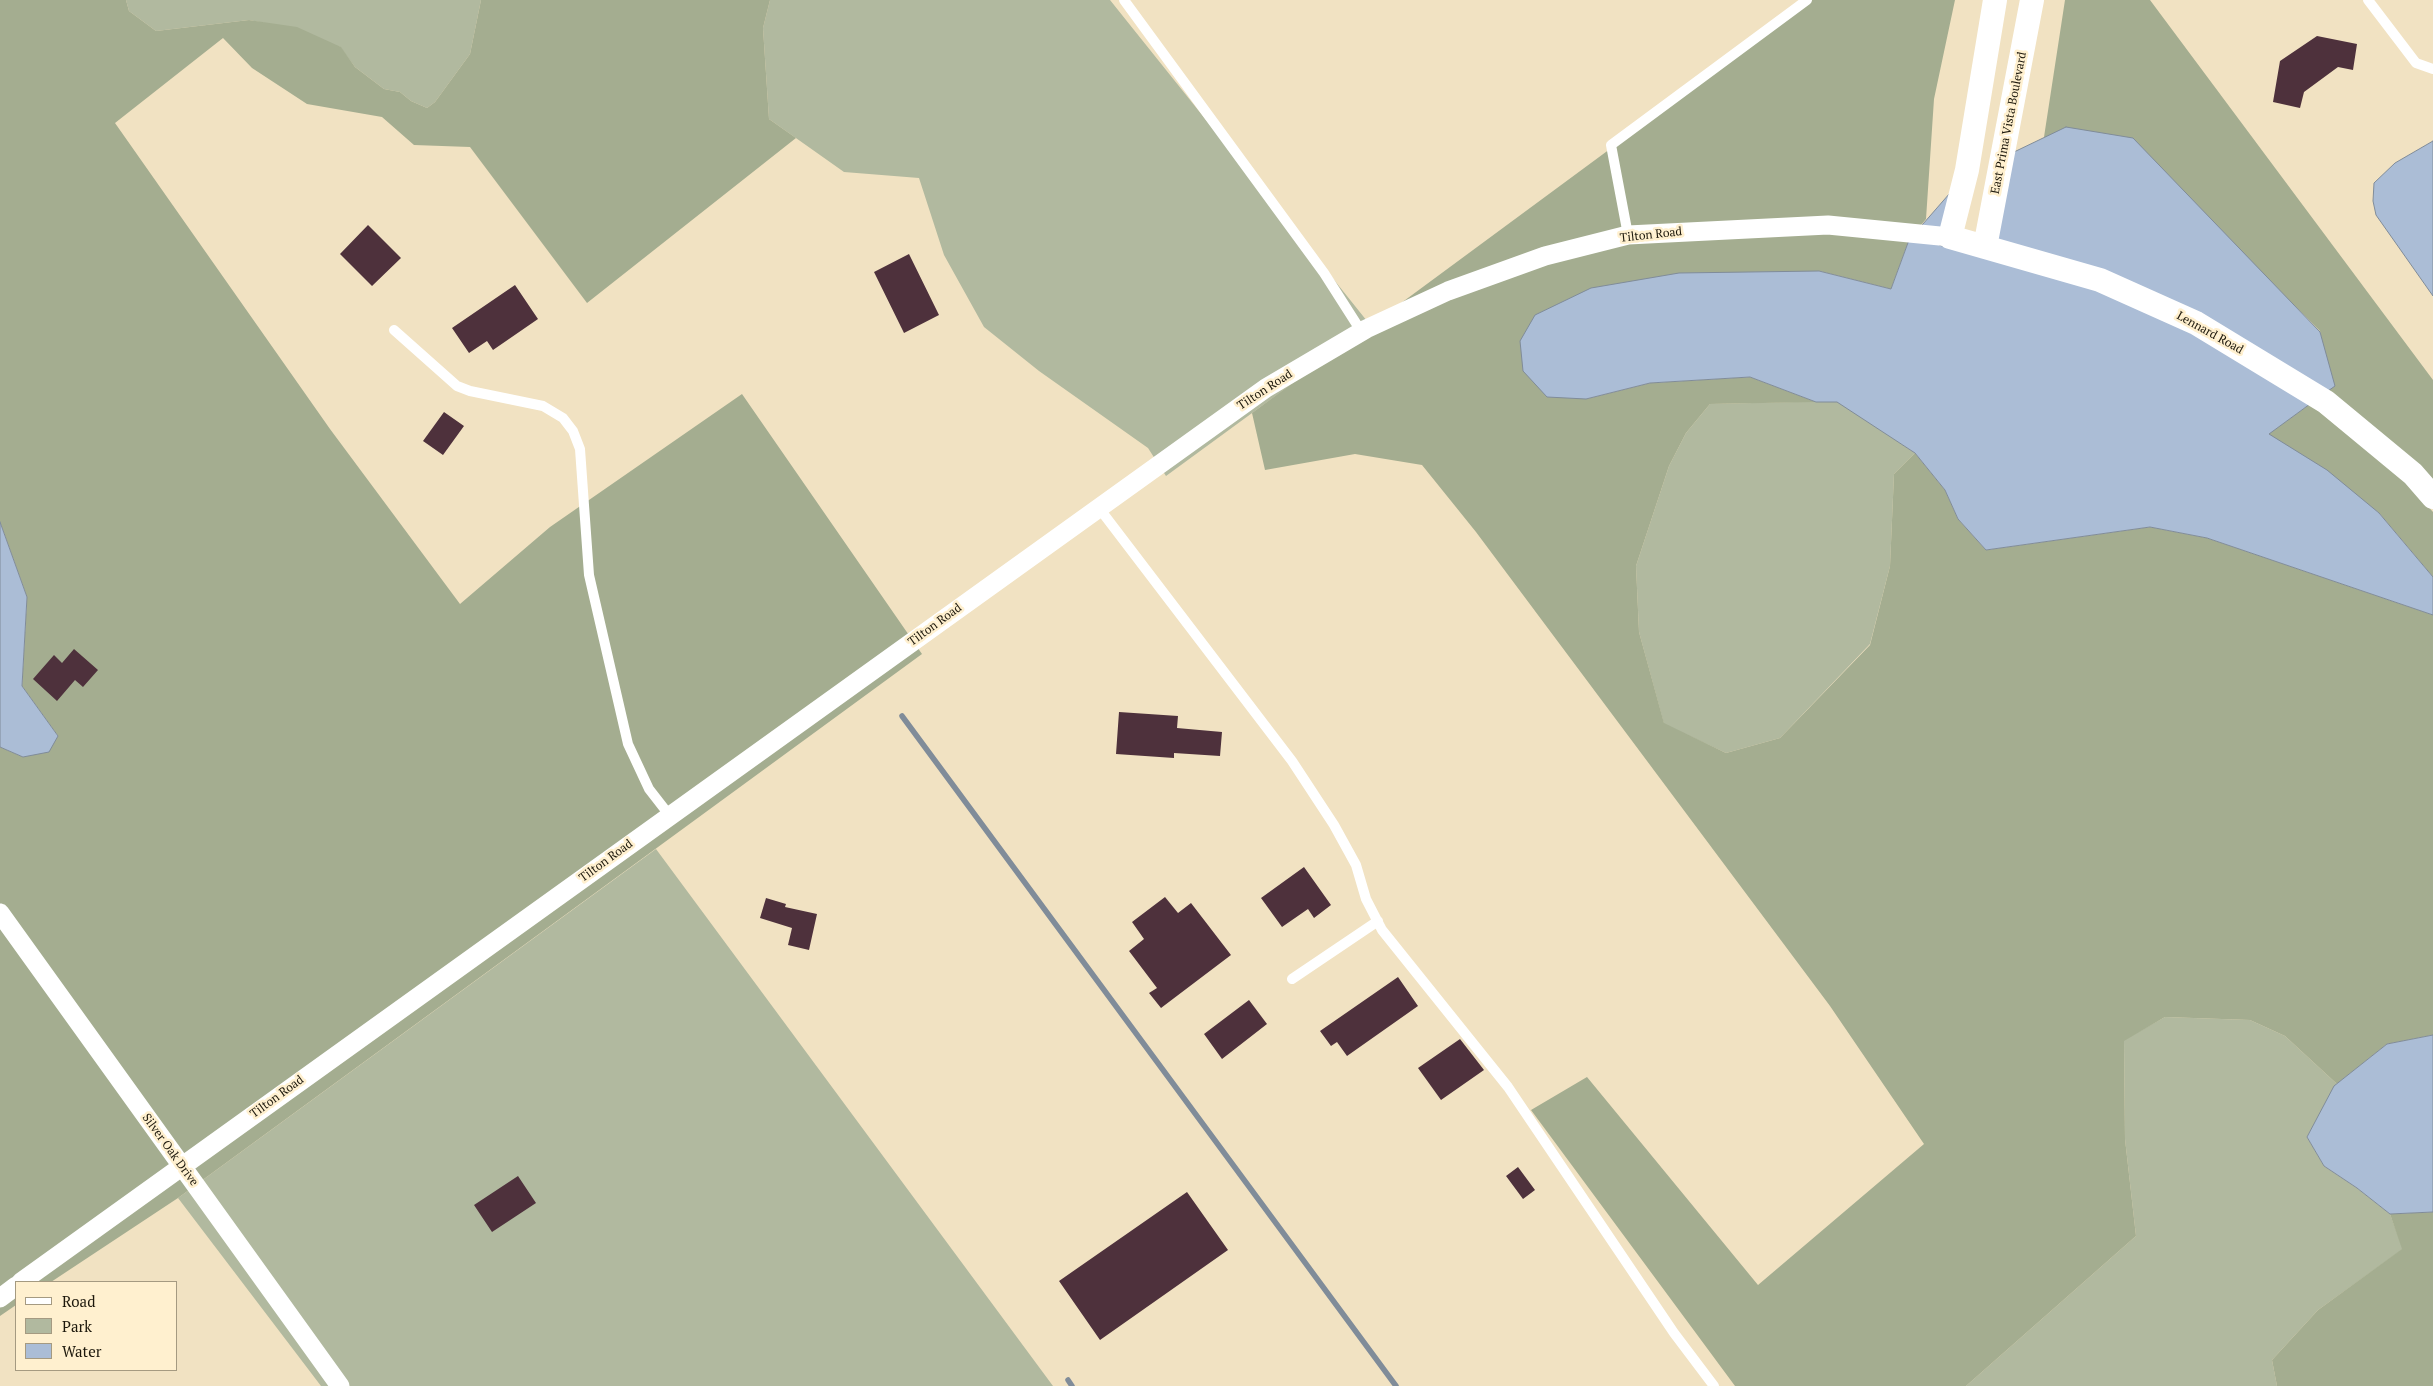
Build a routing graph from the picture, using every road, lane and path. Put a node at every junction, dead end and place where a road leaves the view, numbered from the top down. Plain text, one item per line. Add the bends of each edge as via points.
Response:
1 (1124, 0) edge
2 (1807, 0) edge
3 (1994, 0) edge
4 (2032, 0) edge
5 (2368, 0) edge
6 (2433, 69) edge
7 (1628, 235) junction
8 (1950, 237) junction
9 (1985, 247) junction
10 (394, 330) dead end
11 (1361, 331) junction
12 (2433, 497) edge
13 (1099, 508) junction
14 (670, 816) junction
15 (0, 913) edge
16 (1378, 921) junction
17 (1292, 979) dead end
18 (181, 1166) junction
19 (22, 1281) edge
20 (15, 1287) edge
21 (0, 1298) edge
22 (340, 1386) edge
23 (1714, 1386) edge

1 - 11 lane via 1324,273
2 - 7 lane via 1611,145
3 - 8 street via 1967,170
4 - 9 street, East Prima Vista Boulevard
5 - 6 lane via 2416,63
7 - 8 street, Tilton Road via 1828,225
7 - 11 street, Tilton Road via 1544,256 1465,284
8 - 9 street, Lennard Road
9 - 12 street, Lennard Road via 2100,280 2196,323 2326,402 2413,474
10 - 14 lane via 457,386 543,406 563,418 573,431 580,449 589,575 628,744 649,789
11 - 13 street, Tilton Road via 1266,388
13 - 14 street, Tilton Road
13 - 16 lane via 1292,761 1356,865 1366,899
14 - 18 street, Tilton Road
15 - 18 street, Silver Oak Drive
16 - 17 lane
16 - 23 lane via 1508,1087 1674,1333
18 - 19 street, Tilton Road
18 - 22 street, Silver Oak Drive
20 - 21 street

